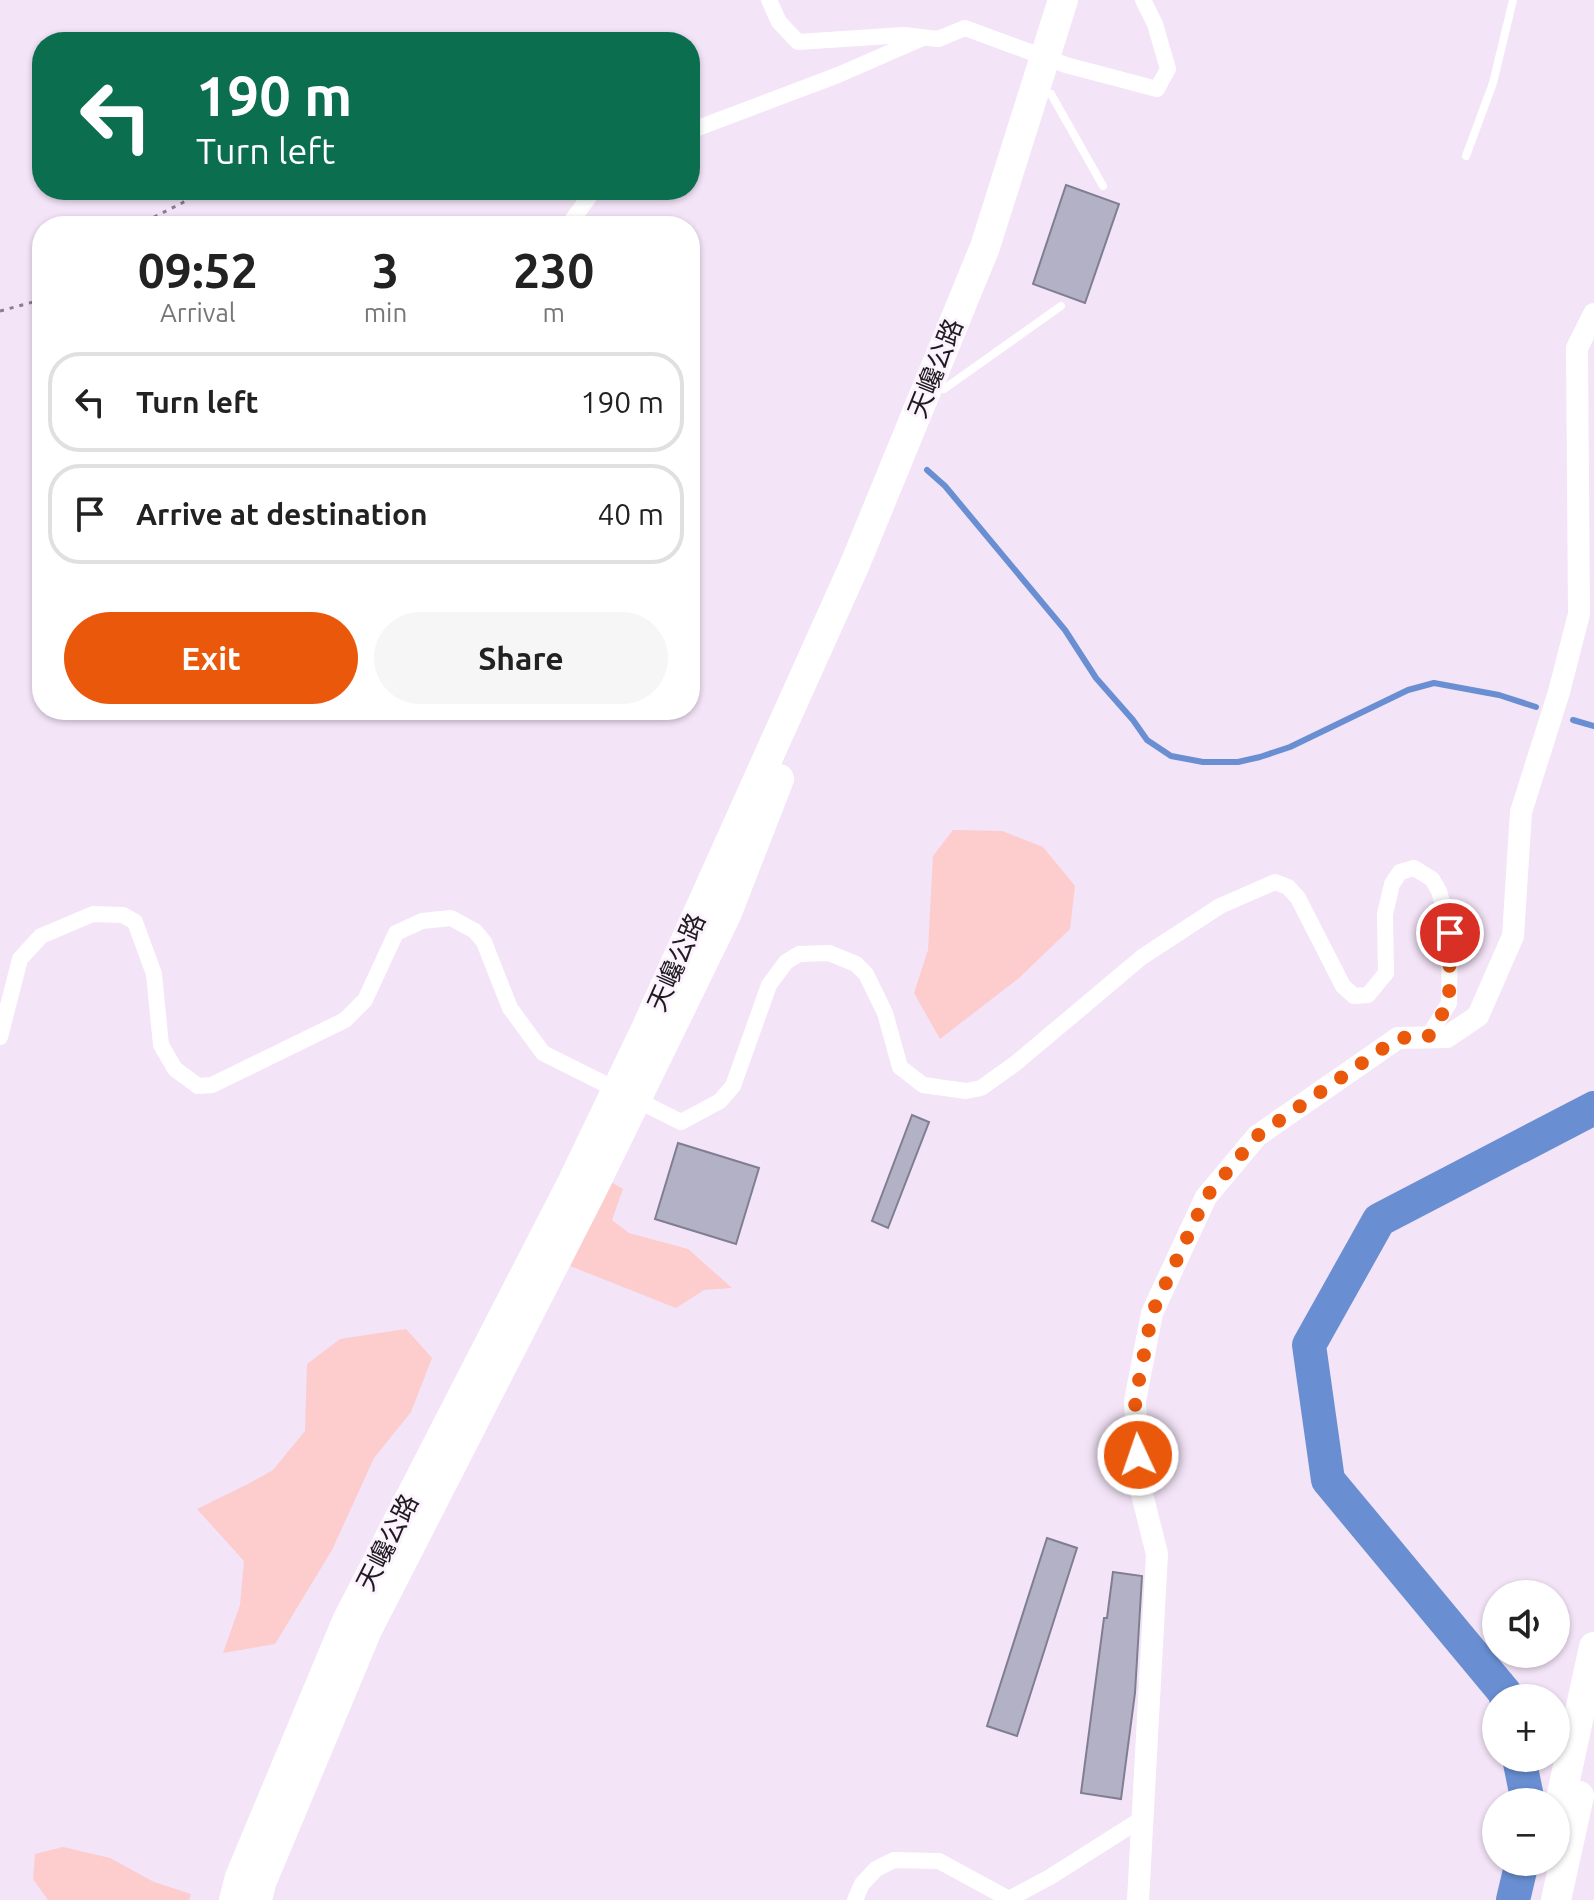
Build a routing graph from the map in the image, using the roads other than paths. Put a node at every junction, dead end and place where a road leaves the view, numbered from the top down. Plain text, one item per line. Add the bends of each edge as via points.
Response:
1 (769, 0) edge
2 (1063, 0) edge
3 (1076, 0) edge
4 (1143, 0) edge
5 (1513, 0) edge
6 (924, 37) junction
7 (1051, 94) junction
8 (700, 127) edge
9 (1466, 156) dead end
10 (1103, 186) dead end
11 (1061, 306) dead end
12 (1594, 314) edge
13 (944, 389) junction
14 (0, 1037) edge
15 (1428, 1037) junction
16 (1594, 1647) edge
17 (1594, 1727) edge
18 (1563, 1788) edge
19 (1143, 1818) junction
20 (1544, 1876) edge
21 (234, 1900) edge
22 (257, 1900) edge
23 (855, 1900) edge
24 (1138, 1900) edge
25 (1539, 1900) edge
26 (1556, 1900) edge

1 - 6 street via 779,22 798,42
2 - 21 highway, 天巉公路 via 985,247 855,564 572,1183 347,1621
3 - 7 highway, 天巉公路
4 - 6 street via 1168,69 1157,89 1066,65 965,28 938,39
5 - 9 lane via 1493,83
6 - 8 street
7 - 10 lane
7 - 13 highway, 天巉公路
11 - 13 lane
12 - 15 street via 1577,348 1579,614 1521,812 1513,936 1478,1016 1447,1037
13 - 22 highway, 天巉公路 via 726,915 367,1630
14 - 15 street via 20,959 41,936 93,914 123,915 135,922 154,974 161,1045 175,1069 198,1086 212,1085 345,1020 365,1000 396,933 422,921 451,918 484,942 510,1008 543,1053 681,1122 720,1101 733,1086 769,985 799,954 829,953 856,964 885,1013 900,1067 923,1085 966,1091 981,1088 1016,1063 1142,957 1220,906 1275,882 1298,898 1343,986 1354,996 1368,995 1386,973 1385,914 1392,884 1400,872 1414,868 1432,879 1439,891 1450,933 1449,1003
15 - 19 street via 1398,1038 1257,1136 1206,1197 1152,1313 1135,1401 1139,1482 1157,1554
16 - 18 highway
17 - 26 highway
19 - 23 street via 1009,1899 939,1861 894,1860 876,1869
19 - 24 street
20 - 25 highway

